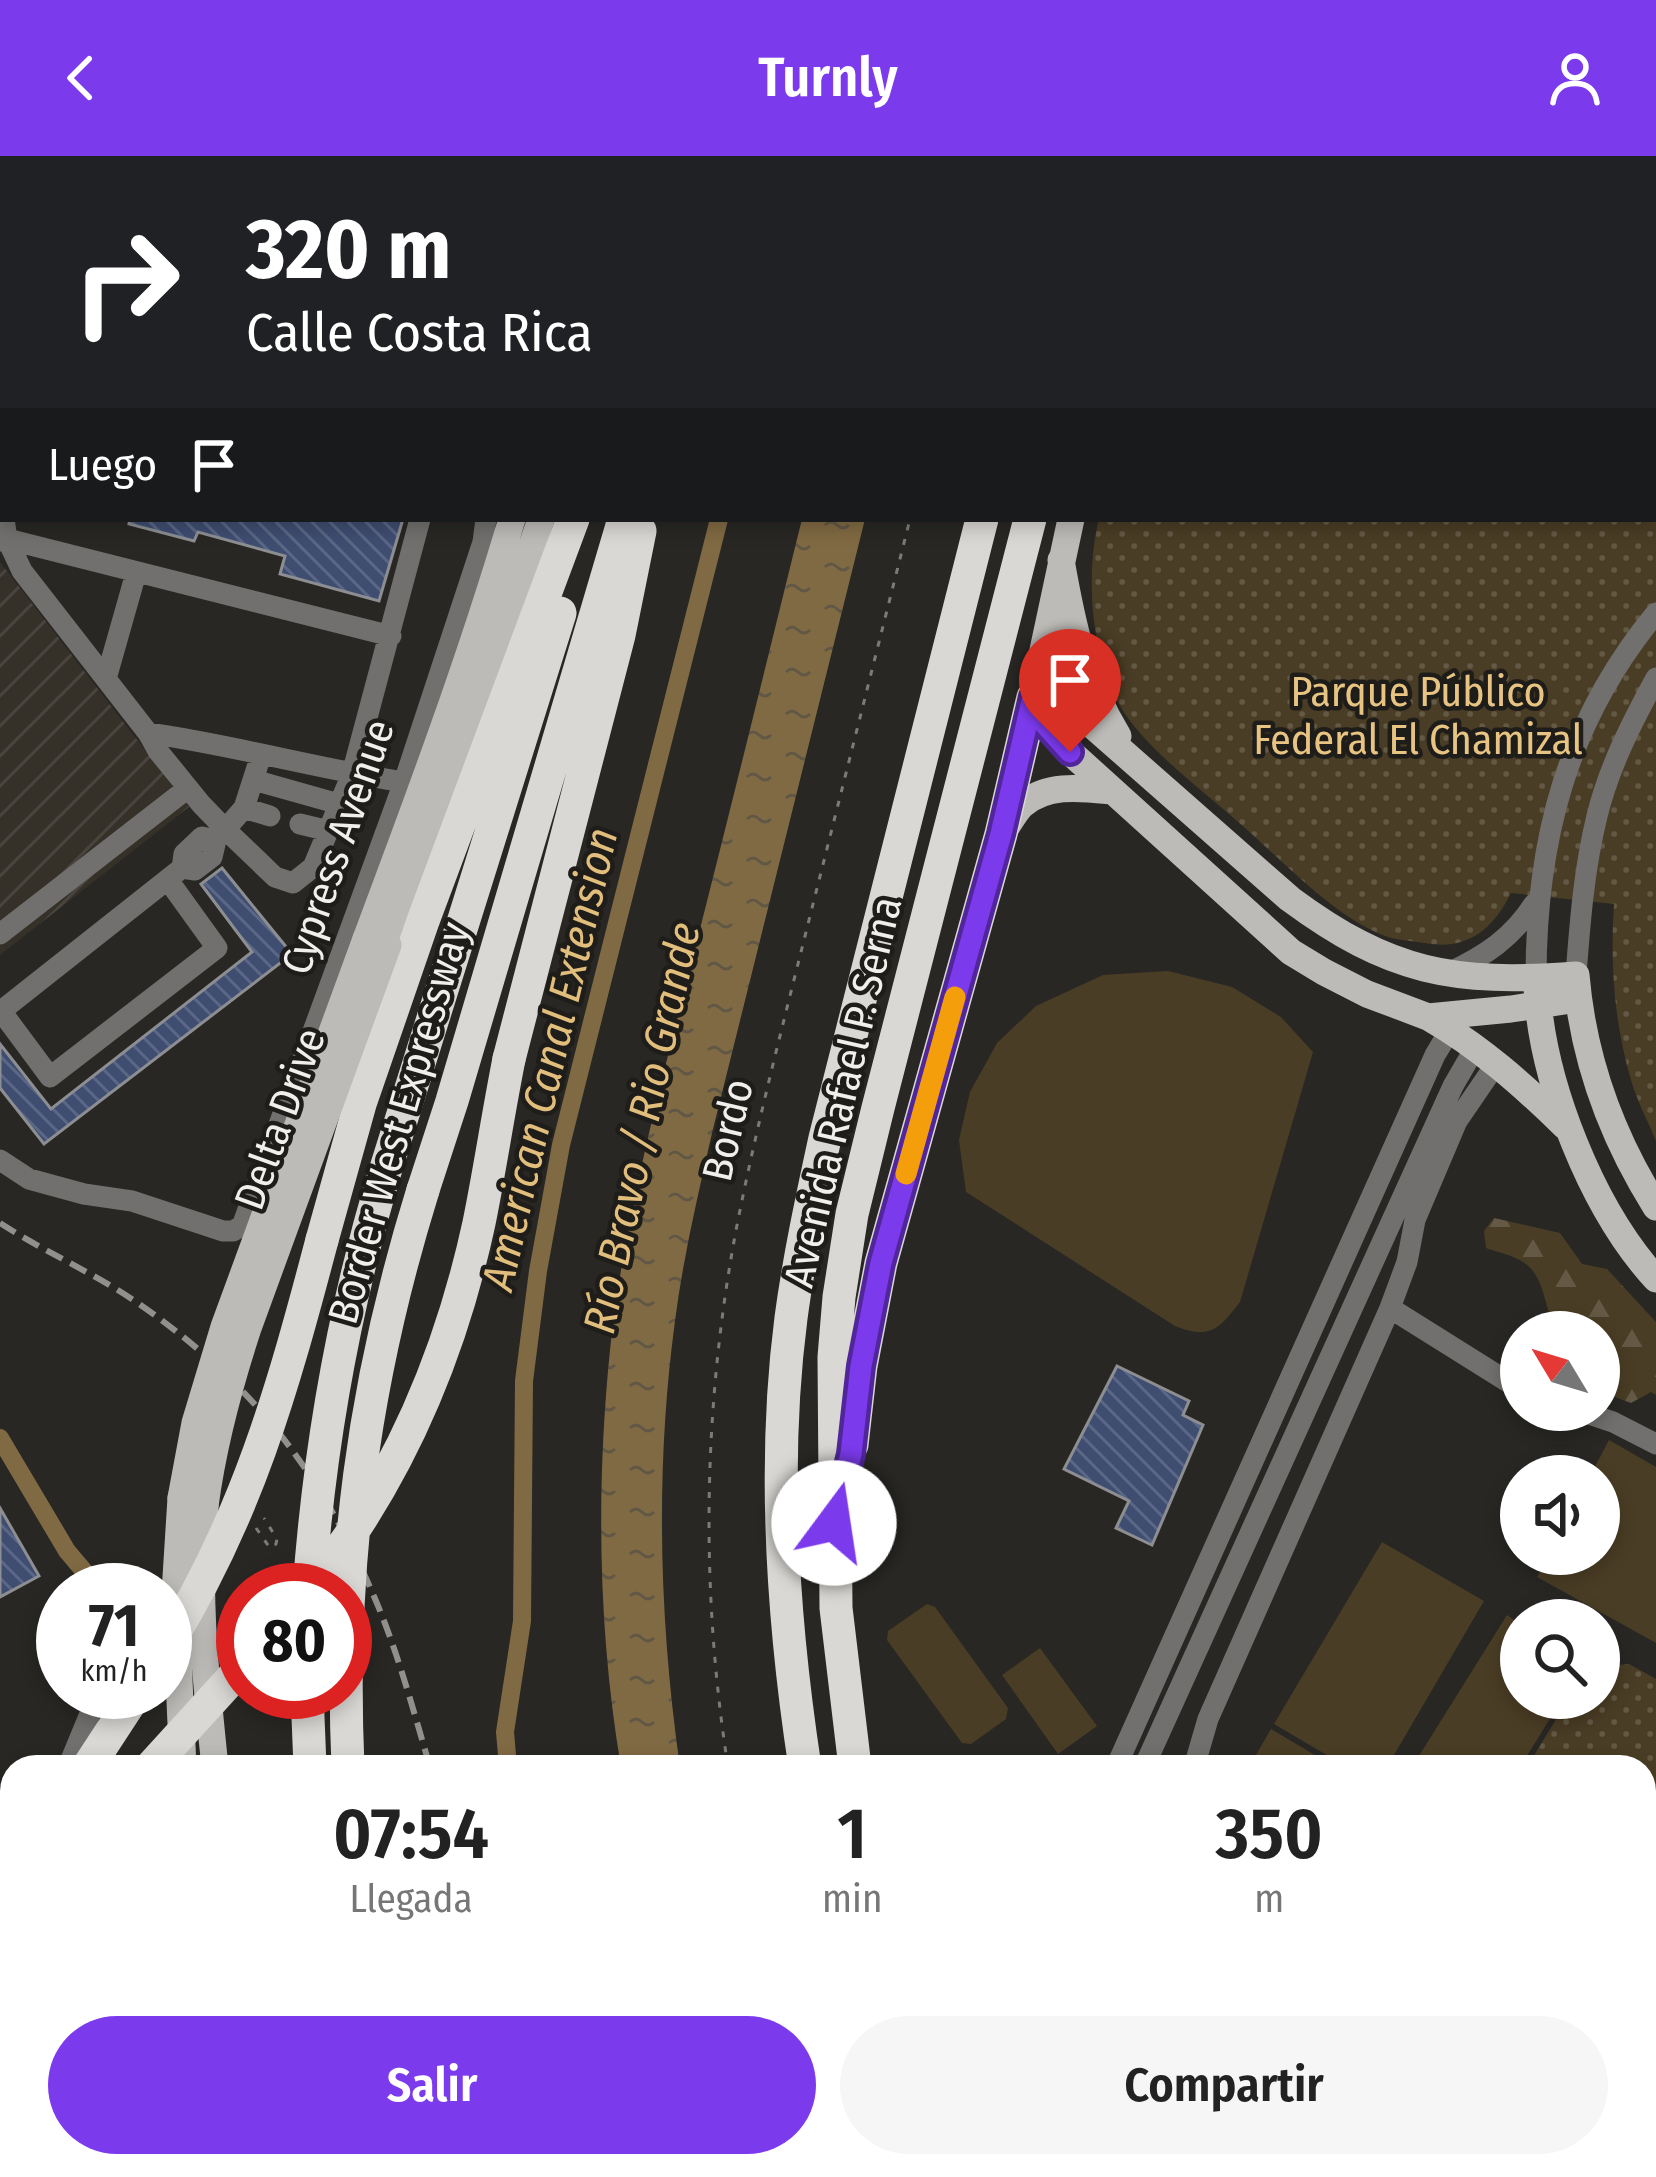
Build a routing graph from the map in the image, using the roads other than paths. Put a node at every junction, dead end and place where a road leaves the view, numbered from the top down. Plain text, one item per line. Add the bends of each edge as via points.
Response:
1 (419, 522) edge
2 (485, 522) edge
3 (511, 522) edge
4 (540, 522) edge
5 (572, 522) edge
6 (586, 522) edge
7 (623, 522) edge
8 (641, 522) edge
9 (981, 522) edge
10 (1029, 522) edge
11 (1071, 522) edge
12 (4, 533) edge
13 (1061, 560) junction
14 (136, 573) junction
15 (1656, 613) edge
16 (391, 636) junction
17 (1656, 678) edge
18 (106, 679) junction
19 (1033, 697) junction
20 (148, 733) junction
21 (261, 755) junction
22 (1136, 765) junction
23 (352, 774) junction
24 (254, 780) junction
25 (404, 782) junction
26 (188, 788) junction
27 (1112, 791) junction
28 (339, 804) junction
29 (244, 808) junction
30 (270, 816) dead end
31 (300, 824) dead end
32 (329, 831) junction
33 (1001, 834) junction
34 (221, 835) junction
35 (175, 874) junction
36 (1538, 899) junction
37 (0, 934) edge
38 (377, 942) junction
39 (1446, 974) junction
40 (1577, 987) junction
41 (1537, 991) junction
42 (1439, 1023) junction
43 (1485, 1056) junction
44 (1426, 1074) junction
45 (1454, 1086) junction
46 (1407, 1117) junction
47 (1434, 1129) junction
48 (1568, 1129) junction
49 (0, 1160) edge
50 (1656, 1207) edge
51 (1656, 1279) edge
52 (1390, 1308) junction
53 (1500, 1377) edge
54 (1620, 1426) edge
55 (1656, 1444) edge
56 (1242, 1489) junction
57 (193, 1502) junction
58 (1260, 1511) junction
59 (834, 1523) junction
60 (312, 1563) edge
61 (329, 1563) edge
62 (192, 1599) edge
63 (216, 1696) edge
64 (87, 1719) edge
65 (119, 1719) edge
66 (308, 1719) edge
67 (73, 1755) edge
68 (96, 1755) edge
69 (162, 1755) edge
70 (182, 1755) edge
71 (213, 1755) edge
72 (310, 1755) edge
73 (348, 1755) edge
74 (803, 1755) edge
75 (854, 1755) edge
76 (1122, 1755) edge
77 (1149, 1755) edge
78 (1198, 1755) edge

1 - 16 street
2 - 25 street, Cypress Avenue
3 - 38 main road, Delta Drive
4 - 38 main road, Delta Drive via 497,651
5 - 62 highway, bridge via 360,1104 256,1465
6 - 60 highway, bridge via 347,1312
7 - 73 highway, Border West Expressway, bridge via 378,1356 354,1503
8 - 61 highway, bridge via 443,1353 393,1466
9 - 74 highway, Avenida Rafael P. Serna via 825,1138 791,1322 784,1552
10 - 59 highway, Avenida Rafael P. Serna via 852,1214 834,1357
11 - 13 main road
12 - 14 street
12 - 18 street via 22,571
13 - 19 main road
13 - 22 main road via 1089,681
14 - 16 street
14 - 18 street
15 - 36 street via 1586,720 1549,830
16 - 23 street
17 - 40 street via 1598,813
18 - 20 street
19 - 22 main road via 1067,703
19 - 27 main road via 1044,723
19 - 33 highway
20 - 21 street
20 - 26 street
21 - 23 street
21 - 24 street
22 - 39 main road via 1329,928
23 - 25 street
23 - 28 street
24 - 28 street
24 - 29 street
25 - 49 street, Cypress Avenue via 242,1226 223,1231 84,1194 29,1179
26 - 34 street
26 - 37 street
27 - 33 main road via 1073,787 1034,797
27 - 42 main road via 1291,952
28 - 32 street
29 - 30 street
29 - 34 street
31 - 32 street
32 - 34 street via 313,867 293,883
33 - 59 highway via 881,1263
34 - 35 street via 202,838
35 - 35 street via 2,1011 50,1077 217,947
36 - 39 street via 1507,939
36 - 41 street
38 - 57 main road, Delta Drive, bridge via 211,1366 195,1423
39 - 41 main road
40 - 41 main road
40 - 50 main road via 1612,1125
41 - 42 main road via 1511,1010
41 - 48 main road
42 - 43 main road
42 - 44 street
43 - 45 street
43 - 48 main road
43 - 52 street via 1415,1220
44 - 45 street
44 - 46 street
45 - 47 street
46 - 47 street
46 - 56 street
47 - 58 street
48 - 51 main road via 1616,1226
52 - 53 street
52 - 78 street
54 - 55 street
56 - 58 street via 1255,1493
56 - 76 street
57 - 70 main road, Delta Drive via 175,1593
57 - 71 main road, Delta Drive
58 - 77 street
59 - 75 highway, Avenida Rafael P. Serna
63 - 69 highway, bridge
64 - 67 street
65 - 68 highway
66 - 72 highway

